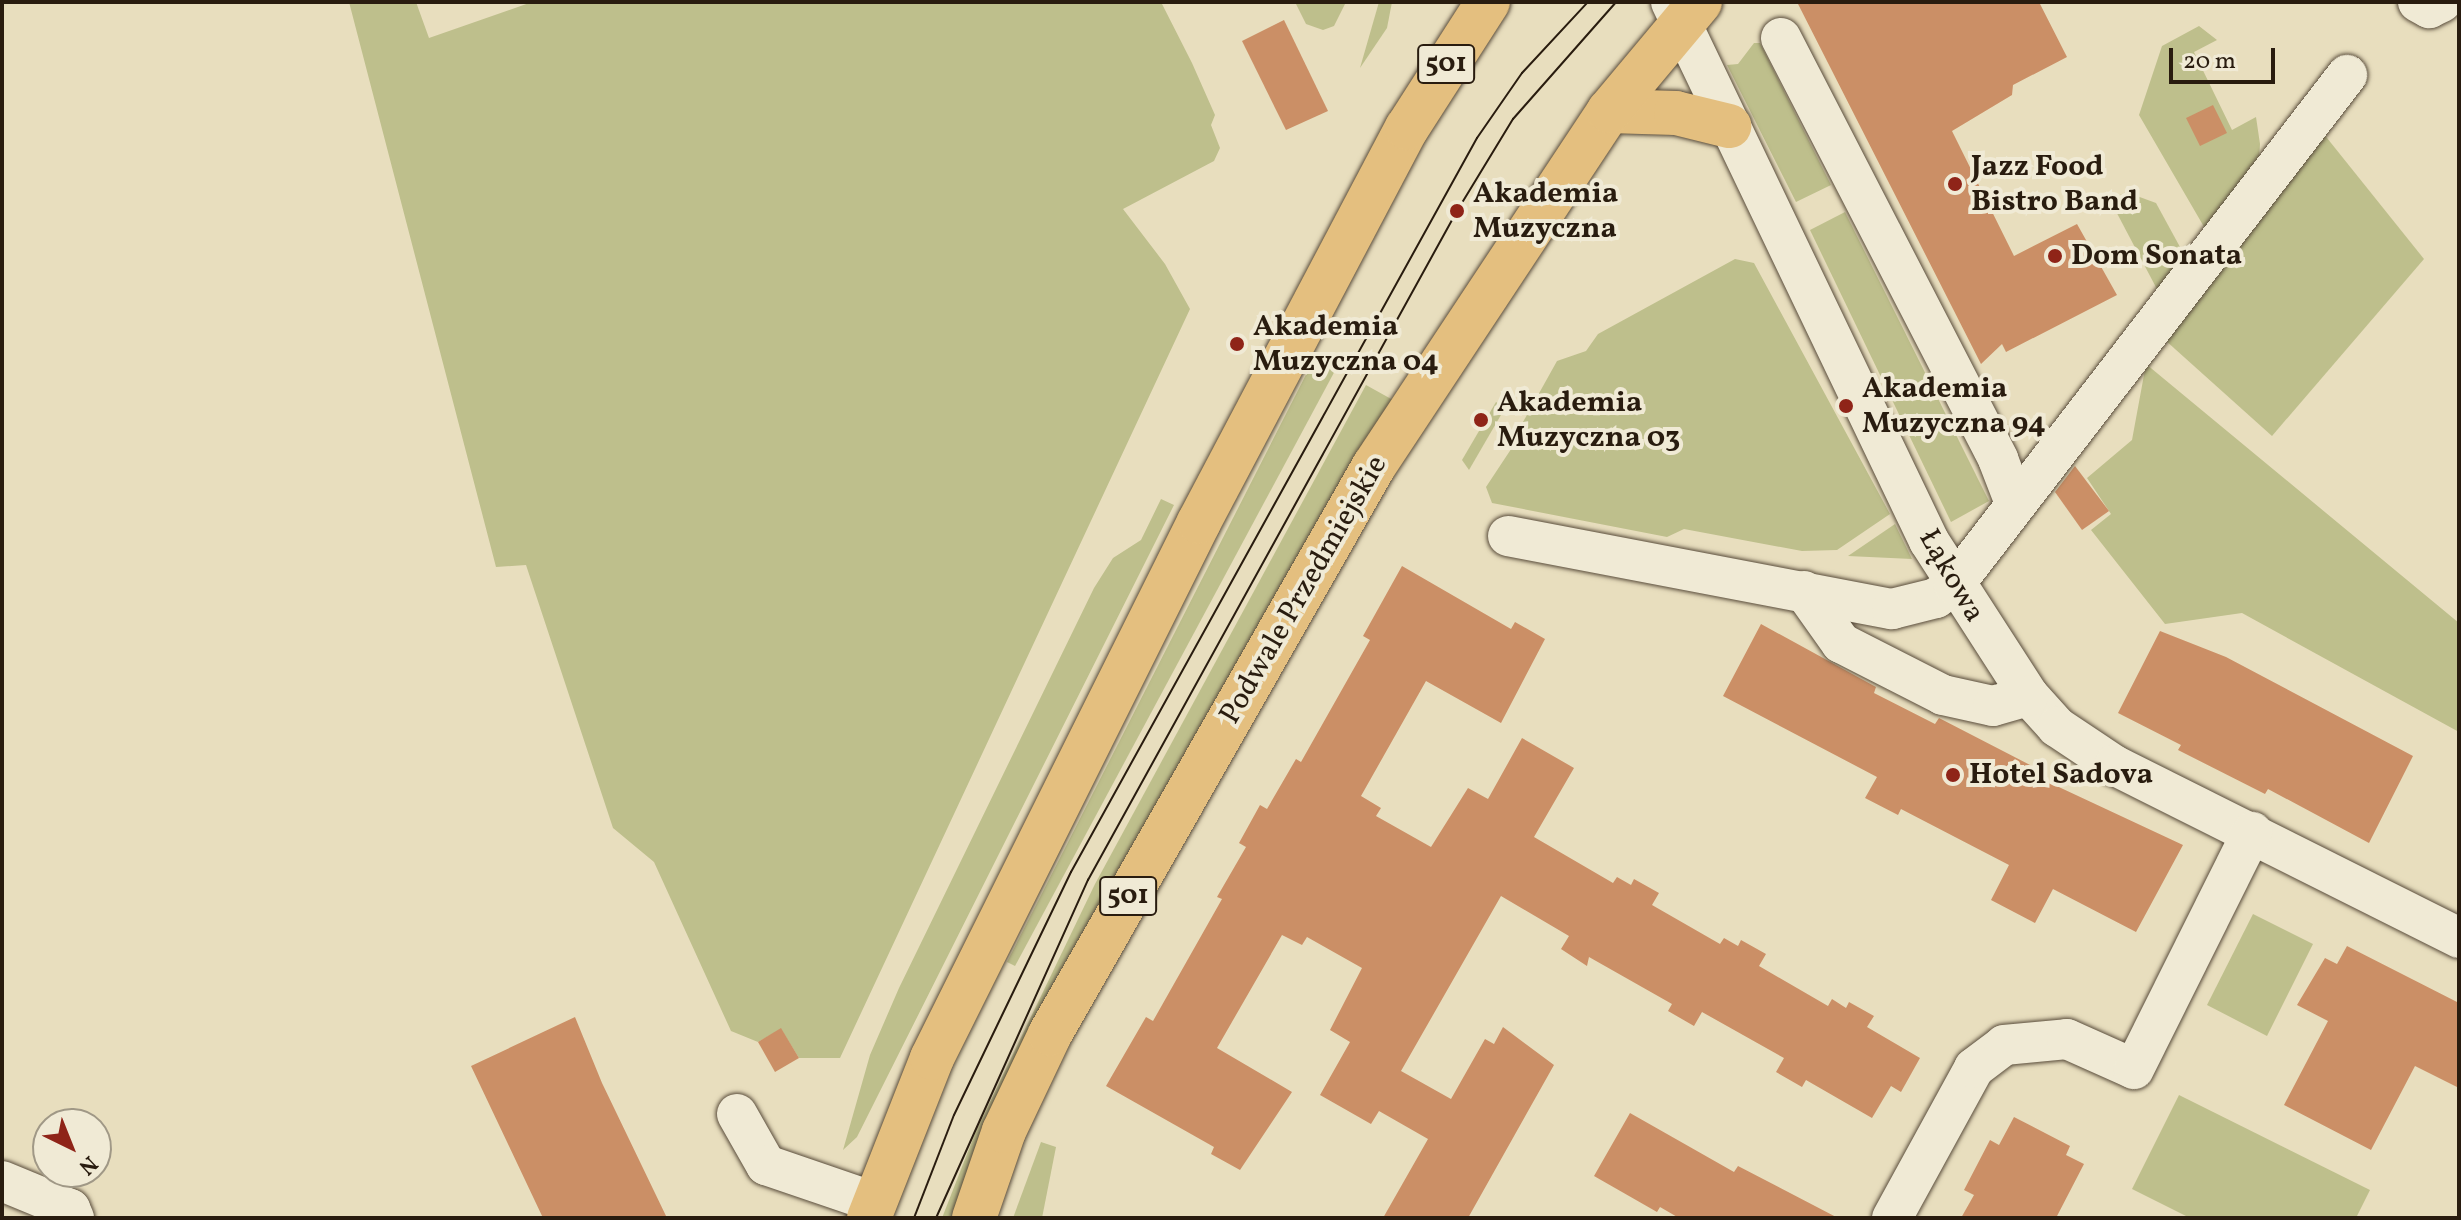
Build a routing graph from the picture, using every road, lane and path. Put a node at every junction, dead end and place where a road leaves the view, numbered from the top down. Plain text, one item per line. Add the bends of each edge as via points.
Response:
1 (1488, 2) edge
2 (2418, 2) edge
3 (2442, 2) edge
4 (1684, 8) edge
5 (1781, 38) dead end
6 (2347, 75) dead end
7 (1609, 111) junction
8 (1729, 126) junction
9 (2015, 503) junction
10 (1508, 536) dead end
11 (1954, 585) junction
12 (1804, 591) junction
13 (2029, 696) junction
14 (2252, 832) junction
15 (2459, 938) edge
16 (737, 1114) dead end
17 (2, 1181) edge
18 (872, 1210) edge
19 (72, 1214) edge
20 (974, 1218) edge
21 (1892, 1218) edge

1 - 18 main road, 501 via 1407,128 1199,522 932,1058
2 - 3 street via 2429,8
4 - 7 main road, Podwale Przedmiejskie / 501
4 - 8 street, Łąkowa
5 - 9 street via 1998,459
6 - 9 street
7 - 8 main road via 1676,113
7 - 20 main road, Podwale Przedmiejskie / 501 via 1374,466 1304,585 1050,1034 1004,1131
8 - 11 street, Łąkowa
9 - 11 street
10 - 12 street
11 - 12 street via 1904,610
11 - 13 street, Łąkowa
12 - 13 street via 1841,643 1943,695 1993,706
13 - 14 street, Łąkowa via 2091,752
14 - 15 street, Łąkowa
14 - 21 street via 2134,1069 2067,1039 2004,1045 1974,1068
16 - 18 street via 766,1165
17 - 19 street

